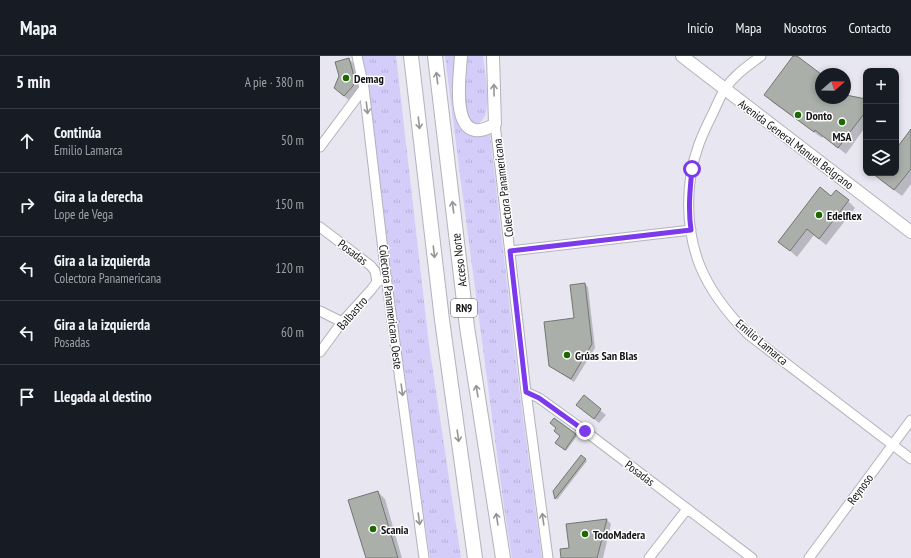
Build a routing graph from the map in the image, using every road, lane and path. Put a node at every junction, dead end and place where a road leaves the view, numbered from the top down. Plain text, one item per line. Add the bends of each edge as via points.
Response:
1 (357, 56) edge
2 (411, 56) edge
3 (435, 56) edge
4 (461, 56) edge
5 (493, 56) edge
6 (682, 56) edge
7 (761, 56) edge
8 (364, 88) junction
9 (725, 89) junction
10 (495, 124) junction
11 (320, 147) edge
12 (320, 227) edge
13 (691, 230) junction
14 (911, 232) edge
15 (510, 251) junction
16 (387, 278) junction
17 (377, 282) junction
18 (320, 311) edge
19 (342, 322) junction
20 (320, 352) edge
21 (526, 392) junction
22 (911, 420) edge
23 (892, 445) junction
24 (911, 459) edge
25 (687, 509) junction
26 (424, 558) edge
27 (475, 558) edge
28 (503, 558) edge
29 (548, 558) edge
30 (649, 558) edge
31 (752, 558) edge
32 (810, 558) edge

1 - 8 street, Colectora Panamericana Oeste
2 -> 27 highway, Acceso Norte / RN9 via 442,320
28 -> 3 highway, Acceso Norte / RN9 via 467,326
4 - 10 main road via 460,114 472,129 485,130
10 -> 5 main road, Colectora Panamericana
6 - 9 main road, Avenida General Manuel Belgrano
7 - 9 street, Emilio Lamarca
8 - 11 street
8 -> 16 street, Colectora Panamericana Oeste
9 - 13 street, Emilio Lamarca via 700,143 692,169 689,202
9 - 14 main road, Avenida General Manuel Belgrano
10 - 15 street, Colectora Panamericana
12 - 17 street, Posadas via 371,266
13 - 15 street
13 - 23 street, Emilio Lamarca via 696,254 708,282 739,325
15 - 21 street, Colectora Panamericana
16 - 17 street, Balbastro
16 -> 26 street, Colectora Panamericana Oeste
17 - 19 street, Balbastro
18 - 19 street
19 - 20 street, Balbastro
21 - 25 street, Posadas via 539,398 585,431
29 -> 21 street, Colectora Panamericana
22 - 23 street, Reynoso
23 - 24 street, Emilio Lamarca
23 - 32 street, Reynoso
25 - 30 street
25 - 31 street, Posadas

